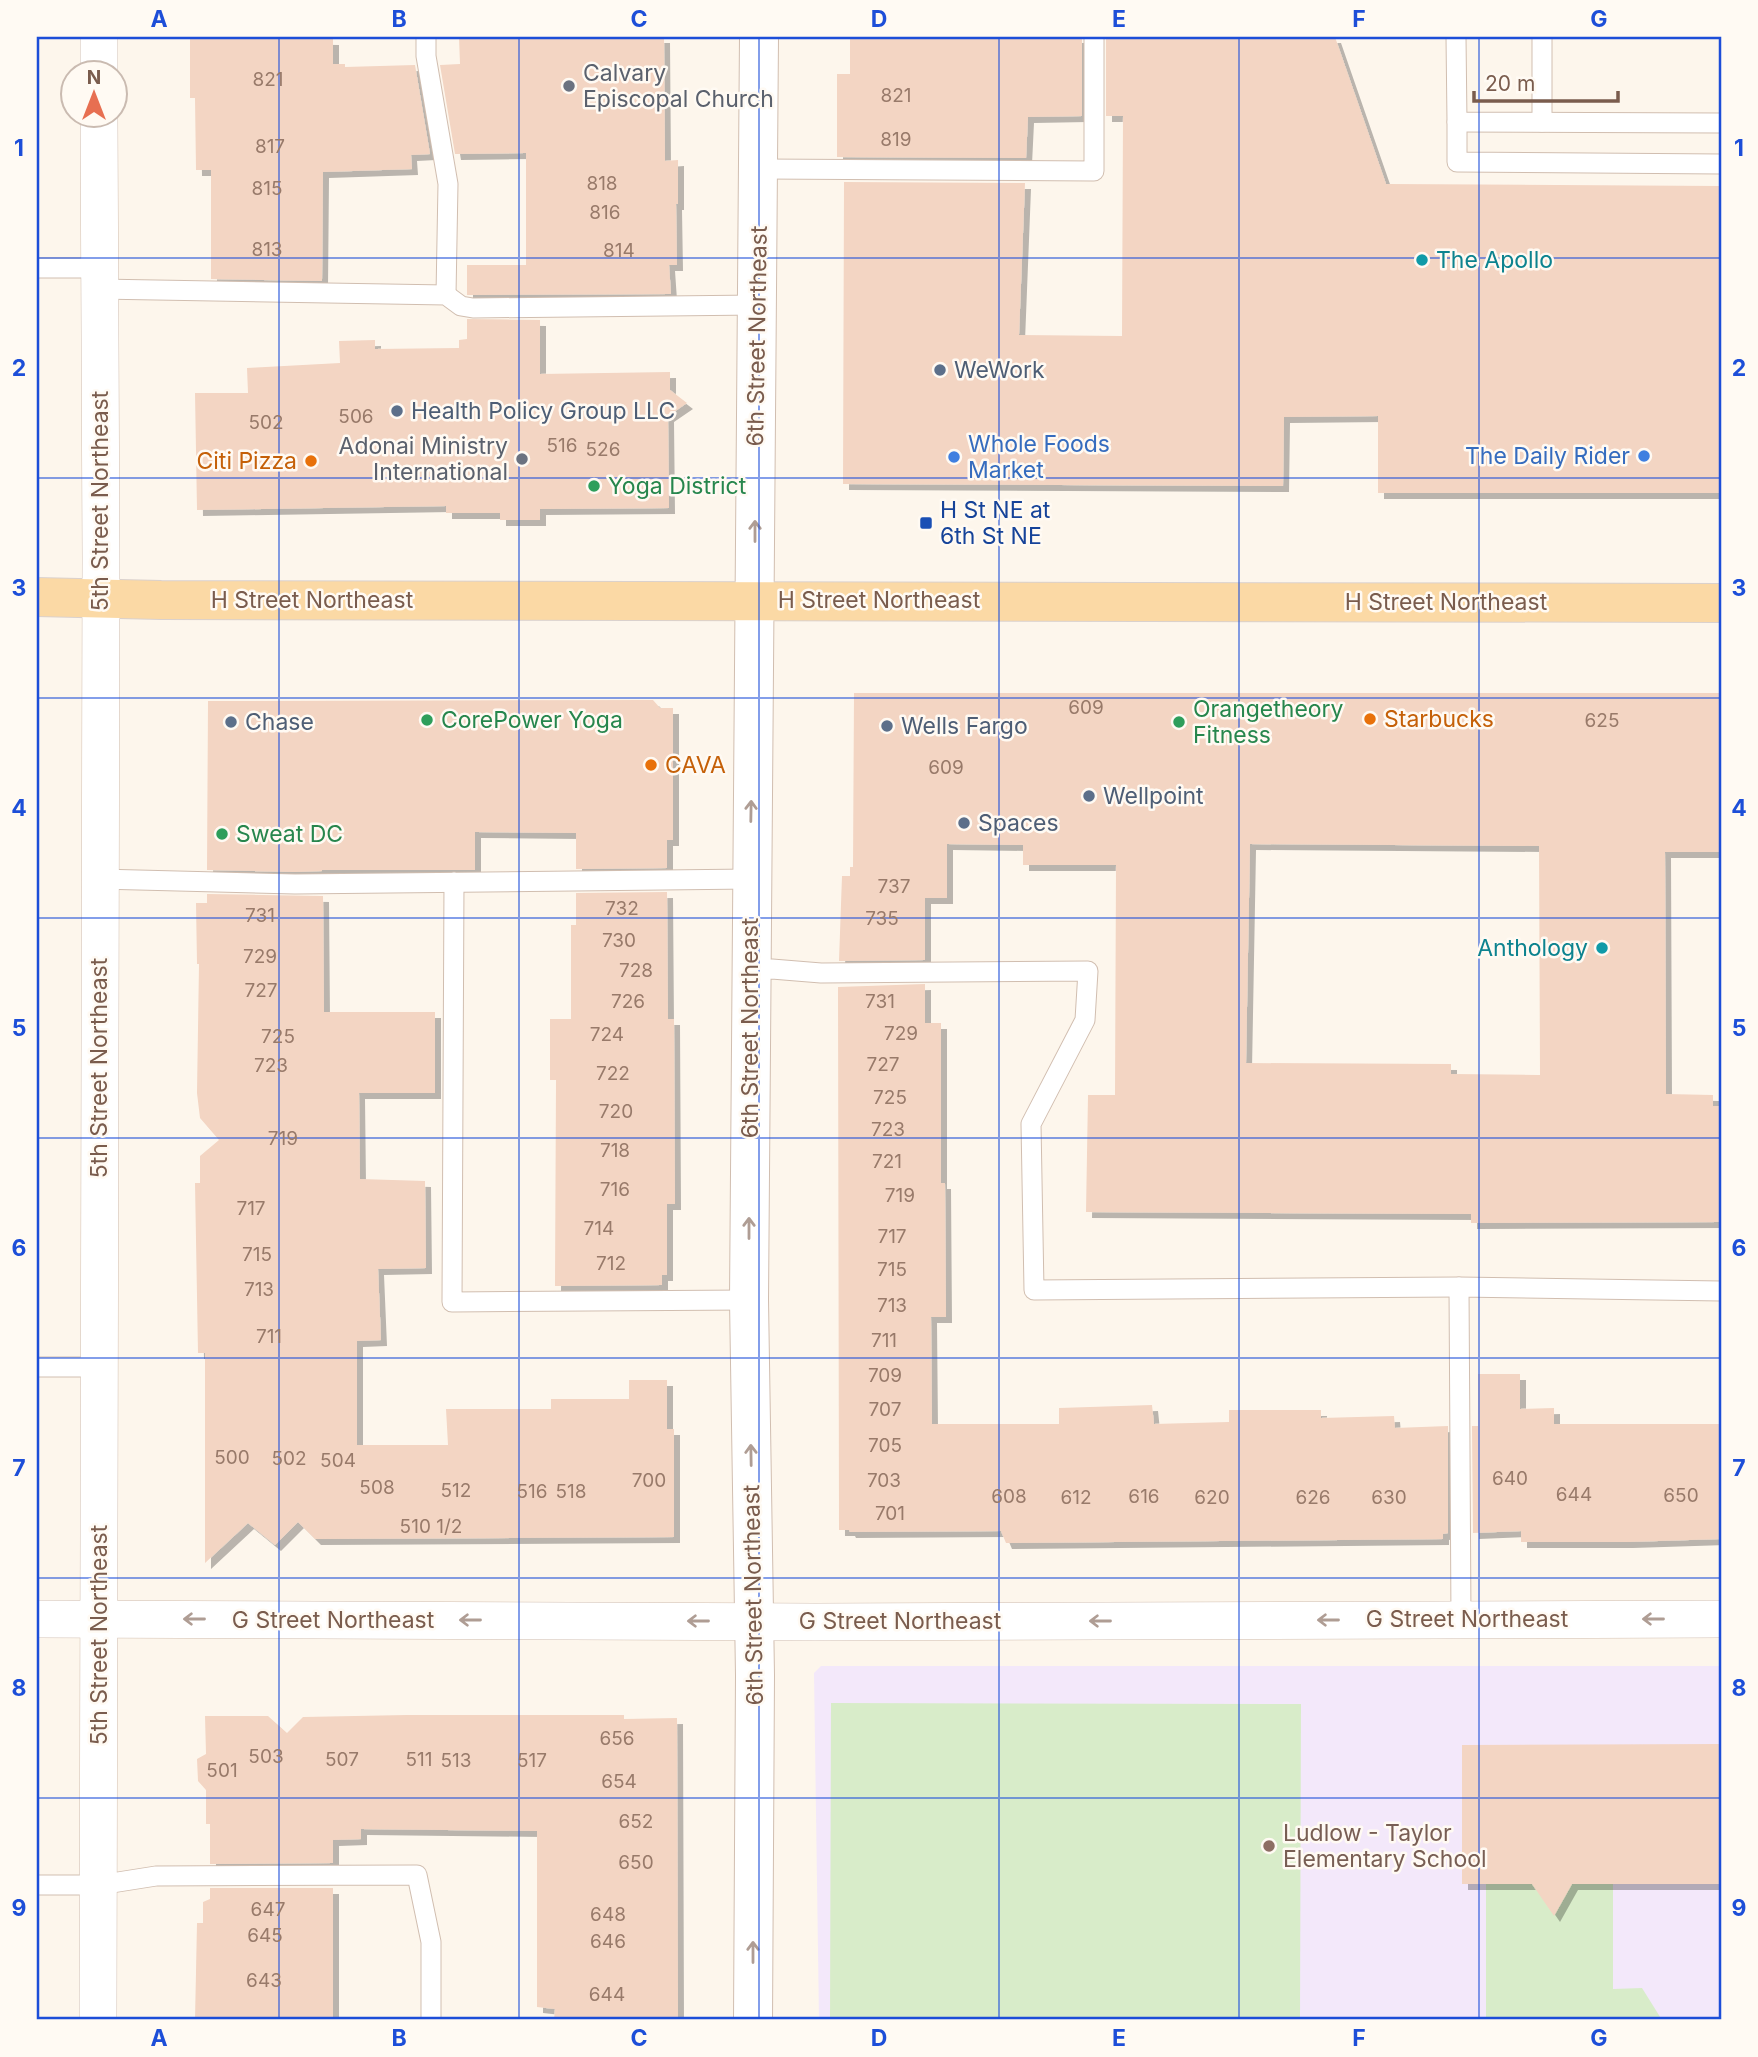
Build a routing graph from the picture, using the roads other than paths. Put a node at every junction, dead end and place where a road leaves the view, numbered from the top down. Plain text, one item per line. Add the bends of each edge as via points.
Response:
1 (99, 37) edge
2 (426, 37) edge
3 (759, 37) edge
4 (1094, 37) edge
5 (1456, 37) edge
6 (1542, 37) edge
7 (99, 60) edge
8 (1457, 122) junction
9 (1542, 122) junction
10 (1721, 123) edge
11 (99, 130) edge
12 (1721, 164) edge
13 (759, 169) junction
14 (37, 268) edge
15 (99, 278) junction
16 (446, 295) junction
17 (757, 305) junction
18 (37, 597) edge
19 (100, 599) junction
20 (754, 600) junction
21 (1721, 603) edge
22 (99, 879) junction
23 (751, 879) junction
24 (454, 882) junction
25 (750, 970) junction
26 (1460, 1287) junction
27 (1721, 1291) edge
28 (749, 1300) junction
29 (37, 1367) edge
30 (99, 1367) junction
31 (37, 1619) edge
32 (99, 1619) junction
33 (1461, 1619) junction
34 (1721, 1619) edge
35 (754, 1621) junction
36 (37, 1885) edge
37 (99, 1885) junction
38 (99, 2020) edge
39 (431, 2020) edge
40 (753, 2020) edge

1 - 7 street
2 - 16 lane via 448,184
3 - 13 street, 6th Street Northeast
4 - 13 lane via 1094,172
5 - 8 lane
6 - 9 lane
8 - 9 lane
8 - 12 lane via 1457,162
9 - 10 lane
11 - 15 street, 5th Street Northeast
13 - 17 street, 6th Street Northeast
14 - 15 lane
15 - 16 lane
15 - 19 street, 5th Street Northeast
16 - 17 lane via 461,306 474,308
20 -> 17 street, 6th Street Northeast
18 - 19 main road, H Street Northeast
19 - 20 main road, H Street Northeast
19 - 22 street, 5th Street Northeast
20 - 21 main road, H Street Northeast
23 -> 20 street, 6th Street Northeast
22 - 24 lane
22 - 30 street, 5th Street Northeast
23 - 24 lane
23 - 25 street, 6th Street Northeast
24 - 28 lane via 452,1301
25 - 26 lane via 1088,971 1085,1020 1031,1124 1034,1290
28 -> 25 street, 6th Street Northeast
26 - 27 lane
26 - 33 lane
35 -> 28 street, 6th Street Northeast
29 - 30 lane
30 - 32 street, 5th Street Northeast
31 - 32 street, G Street Northeast
35 -> 32 street, G Street Northeast
32 - 37 street, 5th Street Northeast
34 -> 33 street, G Street Northeast
33 -> 35 street, G Street Northeast
40 -> 35 street, 6th Street Northeast
36 - 37 lane
37 - 38 street, 5th Street Northeast
37 - 39 lane via 156,1876 417,1875 431,1942

